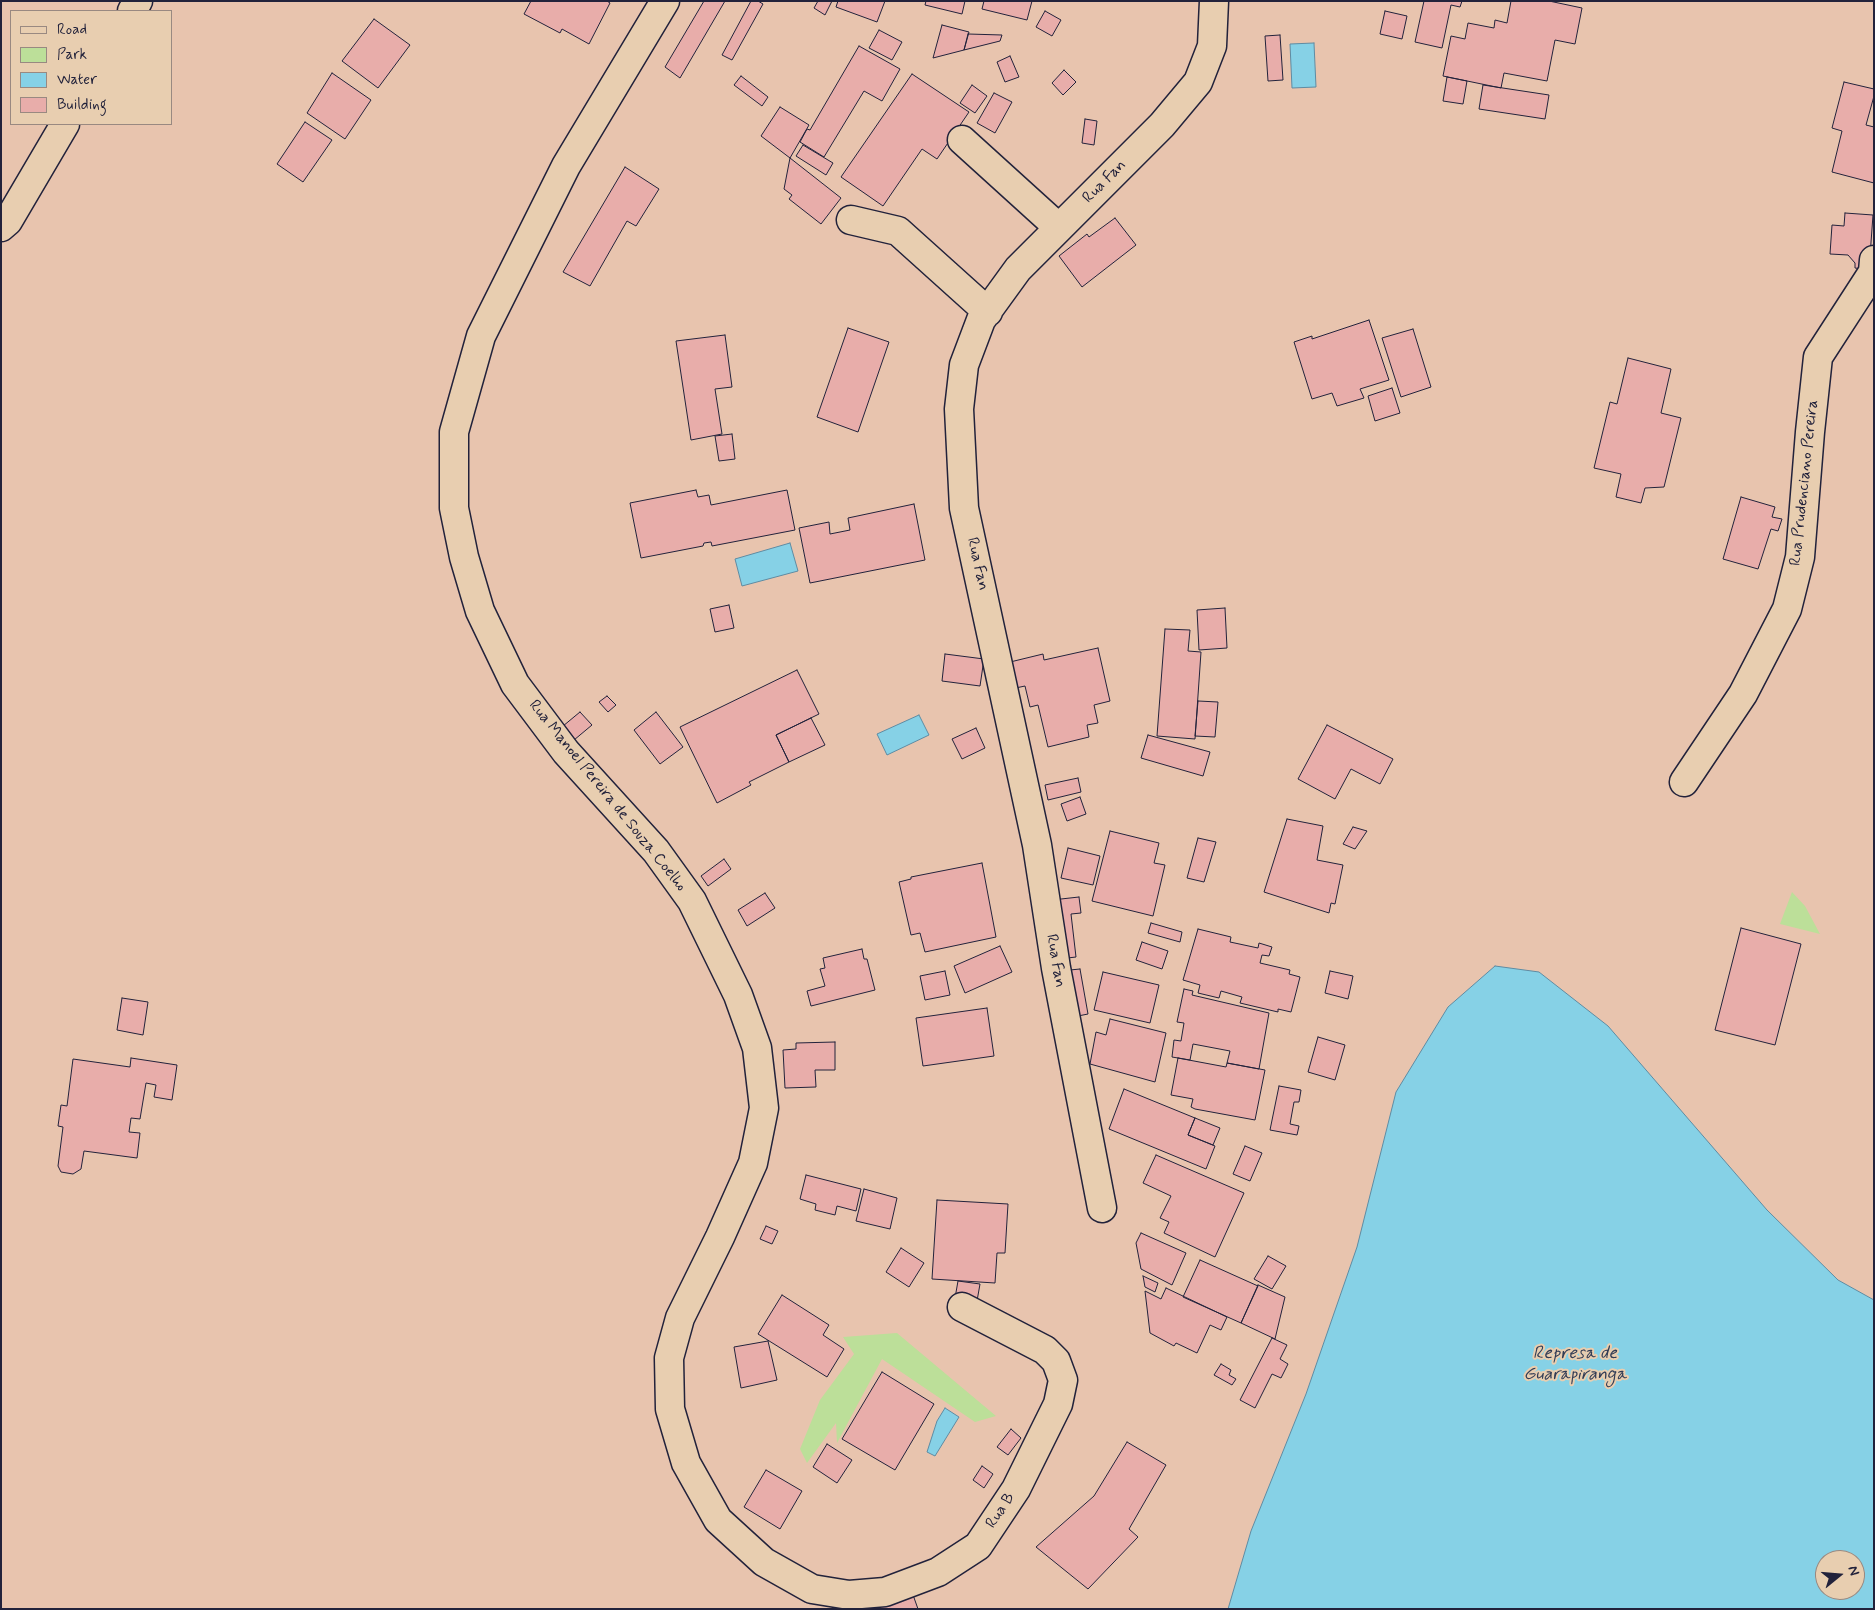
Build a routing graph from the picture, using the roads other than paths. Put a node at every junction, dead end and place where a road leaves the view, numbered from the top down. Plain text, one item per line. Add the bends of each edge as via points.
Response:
1 (665, 1) edge
2 (1214, 1) edge
3 (64, 125) edge
4 (962, 140) dead end
5 (852, 220) dead end
6 (1, 227) edge
7 (1059, 228) junction
8 (1874, 260) edge
9 (988, 312) junction
10 (1684, 782) dead end
11 (1102, 1208) dead end
12 (962, 1308) dead end
13 (764, 1562) joint

1 - 13 street, Rua Manoel Pereira de Souza Coelho via 566,166 481,336 454,432 454,508 480,611 515,684 566,752 656,850 692,901 738,995 757,1048 764,1108 753,1163 680,1318 669,1358 670,1409 686,1463 718,1520
2 - 7 street, Rua Fan via 1212,46 1198,82 1162,126
3 - 6 street via 8,221
4 - 7 street
5 - 9 street via 898,231
7 - 9 street, Rua Fan via 1018,269
8 - 10 street, Rua Prudenciano Pereira via 1873,272 1818,357 1800,558 1787,609 1743,694
9 - 11 street, Rua Fan via 964,364 959,409 964,508 1037,845 1056,968
12 - 13 street, Rua B via 1045,1350 1056,1361 1063,1380 1058,1404 1016,1489 978,1546 938,1572 885,1592 849,1595 812,1589

